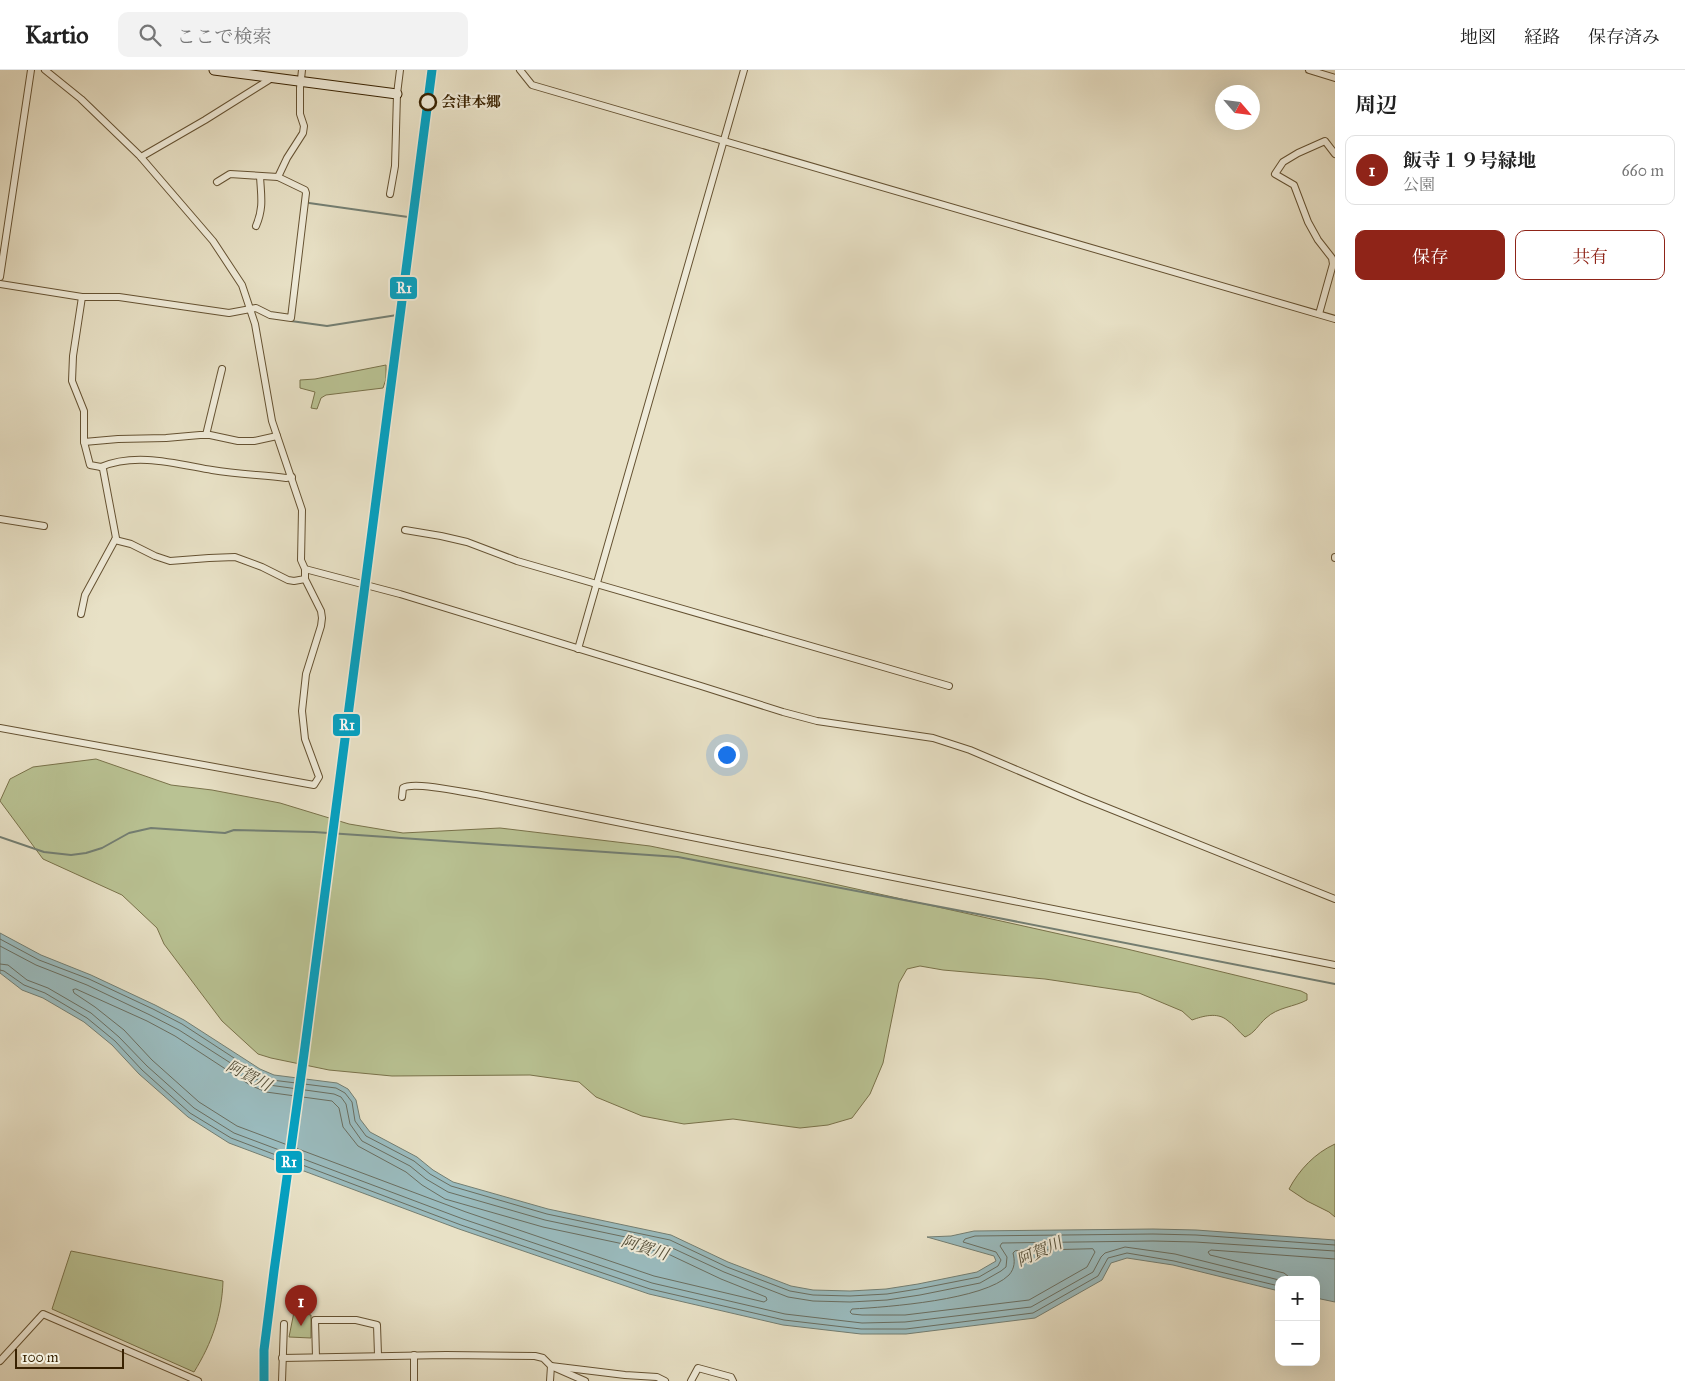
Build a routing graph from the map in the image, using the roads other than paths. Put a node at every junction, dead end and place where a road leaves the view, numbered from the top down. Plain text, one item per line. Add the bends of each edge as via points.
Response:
1 (31, 70) edge
2 (45, 70) edge
3 (214, 70) edge
4 (302, 70) edge
5 (400, 70) edge
6 (520, 70) edge
7 (744, 70) edge
8 (1308, 70) edge
9 (272, 78) junction
10 (1335, 78) edge
11 (300, 82) junction
12 (397, 94) junction
13 (723, 141) junction
14 (1335, 154) edge
15 (140, 157) junction
16 (260, 176) junction
17 (278, 177) junction
18 (217, 182) dead end
19 (390, 194) dead end
20 (256, 226) dead end
21 (0, 277) edge
22 (0, 284) edge
23 (82, 297) junction
24 (250, 308) junction
25 (1319, 314) junction
26 (1335, 319) edge
27 (222, 370) dead end
28 (206, 435) junction
29 (277, 436) junction
30 (84, 442) junction
31 (101, 467) junction
32 (292, 477) junction
33 (0, 519) edge
34 (44, 526) dead end
35 (405, 530) dead end
36 (115, 540) junction
37 (305, 569) junction
38 (305, 579) junction
39 (596, 585) junction
40 (82, 614) dead end
41 (578, 649) junction
42 (949, 686) dead end
43 (0, 728) edge
44 (402, 797) dead end
45 (1335, 899) edge
46 (1335, 965) edge
47 (284, 1324) dead end
48 (414, 1355) junction
49 (378, 1356) junction
50 (316, 1357) junction
51 (282, 1358) junction
52 (0, 1361) edge
53 (551, 1366) junction
54 (198, 1381) edge
55 (282, 1381) edge
56 (414, 1381) edge
57 (550, 1381) edge
58 (585, 1381) edge
59 (665, 1381) edge
60 (691, 1381) edge
61 (733, 1381) edge

1 - 21 street
2 - 15 street
3 - 9 main road
4 - 11 street
5 - 12 street
6 - 13 street via 532,85
7 - 13 street
8 - 10 street
9 - 11 main road
9 - 15 street
11 - 12 main road
11 - 17 street via 303,133
12 - 19 street via 395,166
13 - 25 street
13 - 39 street
14 - 25 street via 1325,141 1283,162 1275,174 1294,185 1308,222 1332,258
15 - 24 street via 213,240 242,285
16 - 17 street
16 - 18 street via 230,174
16 - 20 street via 262,205
17 - 24 street via 306,193 291,318
22 - 23 street
23 - 24 street via 120,297 229,313
23 - 30 street via 72,381 84,411
24 - 29 street
25 - 26 street
27 - 28 street
28 - 29 street via 238,441
28 - 30 street
29 - 32 street
30 - 31 street via 90,465
31 - 32 street via 112,463 157,461
31 - 36 street
32 - 37 street via 302,510 301,560
33 - 34 street
35 - 39 street via 467,542
36 - 38 street via 170,561 235,557 288,580
36 - 40 street via 85,595
37 - 38 street
37 - 41 street via 400,594
38 - 43 street via 322,618 303,694 305,739 319,777 314,785
39 - 41 street
39 - 42 street
41 - 45 street via 817,721 933,738 970,750
44 - 46 street via 402,788 406,785 476,794
47 - 51 street
48 - 49 street
48 - 53 street via 535,1356 543,1358
48 - 56 street
49 - 50 street
49 - 50 street via 377,1325 356,1320 315,1320
50 - 51 street
51 - 55 street
52 - 54 street via 43,1314
53 - 57 street
53 - 58 street
53 - 59 street via 657,1377
60 - 61 street via 698,1368 731,1377

